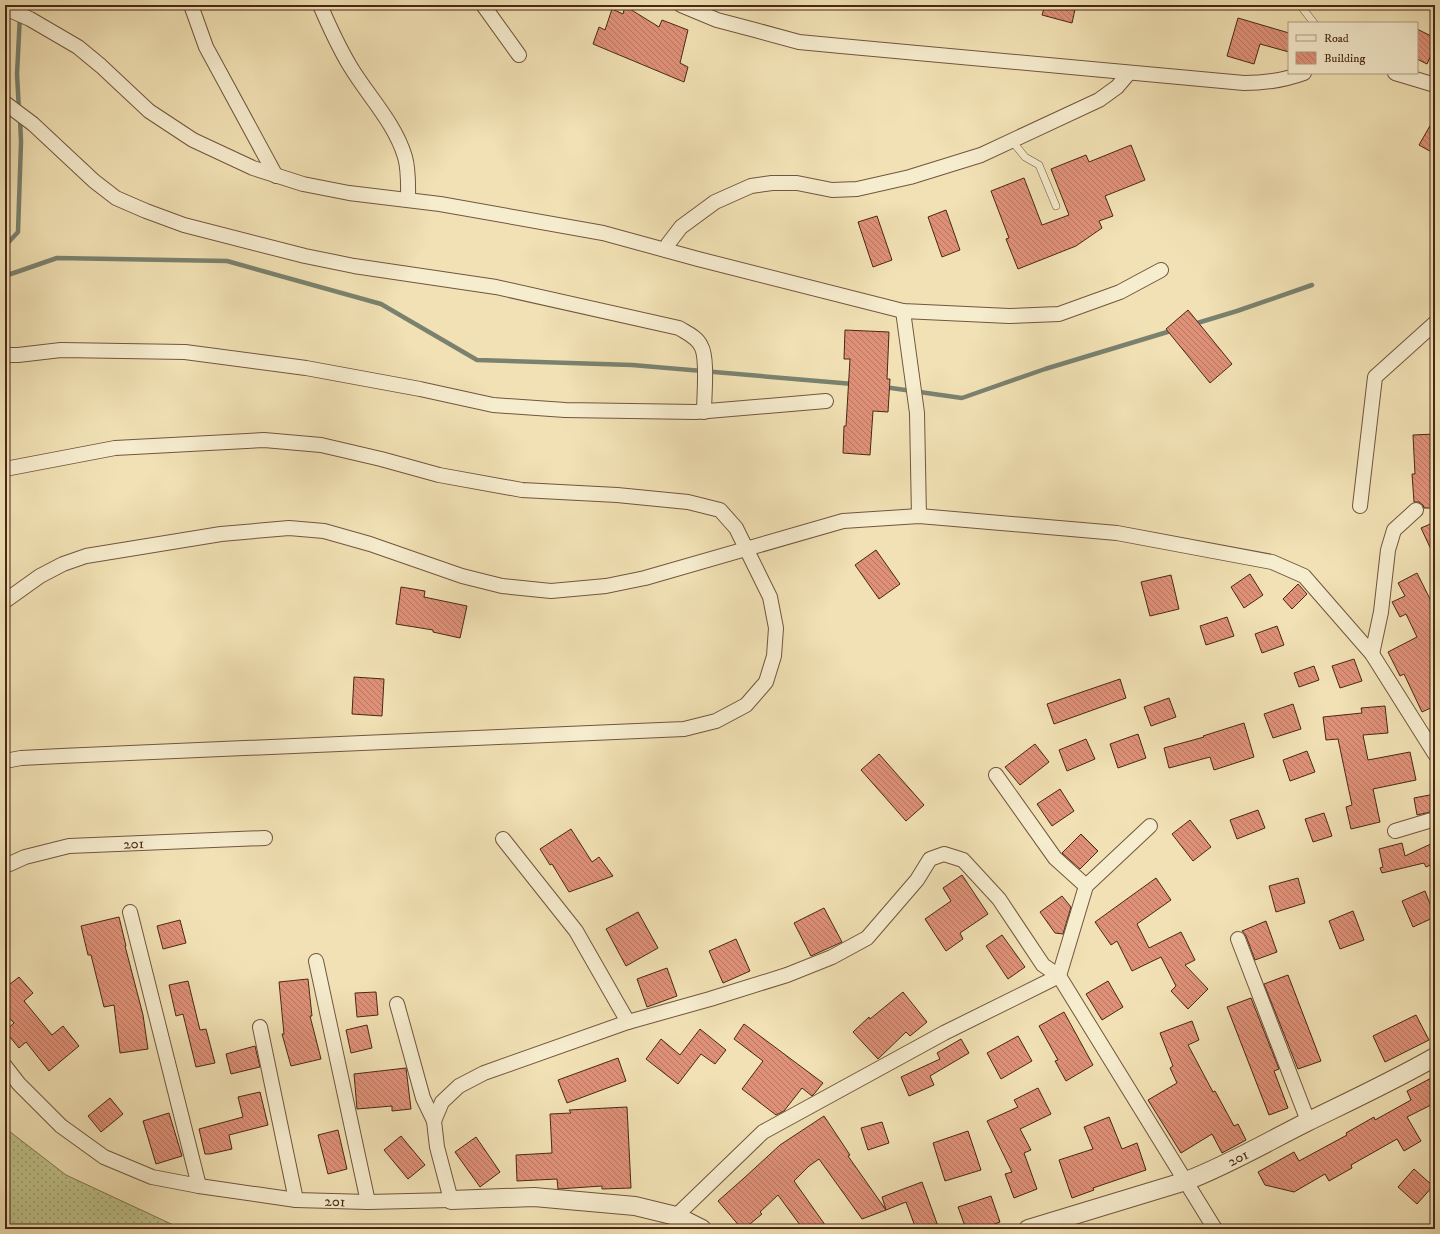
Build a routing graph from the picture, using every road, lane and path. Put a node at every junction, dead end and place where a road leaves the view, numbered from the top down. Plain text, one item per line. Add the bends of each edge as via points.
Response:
1 (191, 5) edge
2 (320, 5) edge
3 (483, 5) edge
4 (681, 5) edge
5 (1300, 5) edge
6 (5, 8) edge
7 (1313, 22) edge
8 (520, 54) dead end
9 (1129, 73) junction
10 (1300, 74) edge
11 (1398, 74) edge
12 (1435, 85) edge
13 (5, 103) edge
14 (1012, 140) junction
15 (276, 176) junction
16 (408, 200) junction
17 (1056, 206) dead end
18 (666, 250) junction
19 (1161, 270) dead end
20 (903, 311) junction
21 (1435, 323) edge
22 (5, 355) edge
23 (826, 401) dead end
24 (704, 412) junction
25 (5, 469) edge
26 (1360, 506) dead end
27 (1416, 510) dead end
28 (919, 516) junction
29 (745, 548) junction
30 (5, 601) edge
31 (1372, 654) junction
32 (1435, 754) edge
33 (5, 761) edge
34 (996, 775) dead end
35 (1435, 819) edge
36 (1150, 826) dead end
37 (1395, 831) dead end
38 (265, 838) dead end
39 (503, 839) dead end
40 (5, 866) edge
41 (1086, 886) junction
42 (130, 912) dead end
43 (1238, 939) dead end
44 (316, 961) dead end
45 (1060, 976) junction
46 (397, 1004) dead end
47 (628, 1022) junction
48 (260, 1027) dead end
49 (1435, 1057) edge
50 (5, 1066) edge
51 (434, 1121) junction
52 (1308, 1122) junction
53 (1186, 1181) junction
54 (199, 1186) junction
55 (296, 1200) junction
56 (451, 1200) junction
57 (368, 1202) junction
58 (676, 1216) junction
59 (702, 1229) edge
60 (1030, 1229) edge
61 (1215, 1229) edge

1 - 15 street via 206,47
2 - 16 street via 349,65 397,137 405,158
3 - 8 street
4 - 9 street via 717,20 799,42
5 - 7 lane
6 - 15 street via 78,46 150,111 193,140 252,168
9 - 10 street via 1244,83 1262,83
9 - 14 street via 1117,87 1099,100
11 - 12 street
13 - 24 street via 33,124 116,198 184,225 305,256 354,266 496,287 679,328 692,336 701,346 704,359
14 - 17 lane via 1025,157 1039,165
14 - 18 street via 981,155 858,189 832,190 797,183 751,186 715,202 681,227
15 - 16 street via 341,191
16 - 18 street via 603,232
18 - 20 street
19 - 20 street via 1120,292 1059,314 1009,316
20 - 28 street via 917,413
21 - 26 street via 1375,377
22 - 24 street via 61,350 185,352 306,368 493,405 566,410
23 - 24 street
25 - 29 street via 115,448 264,440 321,444 439,475 522,490 688,502 720,510 736,528
27 - 31 street via 1394,530 1388,550 1381,612
28 - 29 street via 843,521
28 - 31 street via 1117,533 1272,562 1304,576
29 - 30 street via 639,579 606,586 551,591 502,586 462,576 324,531 289,528 221,534 86,556 62,564 40,576
29 - 33 street via 770,597 776,628 774,656 766,682 746,705 716,721 684,729 21,758
31 - 32 street
34 - 41 street via 1055,858
35 - 37 street
36 - 41 street
38 - 40 street, 201 via 69,846 25,857
39 - 47 street via 576,931
41 - 45 street
42 - 54 street
43 - 52 street
44 - 57 street
45 - 47 street via 1043,965 999,898 968,865 963,860 944,854 930,859 917,880 867,938 832,956 780,977
45 - 53 street
45 - 58 street via 944,1033 764,1132
46 - 51 street via 423,1098
47 - 51 street via 484,1073 459,1086 442,1102
48 - 55 street
49 - 52 street, 201
50 - 54 street, 201 via 19,1084 61,1126 104,1157 152,1177
51 - 56 street via 437,1147
52 - 53 street, 201 via 1211,1172
53 - 60 street, 201
53 - 61 street
54 - 55 street, 201
55 - 57 street, 201
56 - 57 street, 201
56 - 58 street, 201 via 534,1197 635,1206
58 - 59 street, 201

